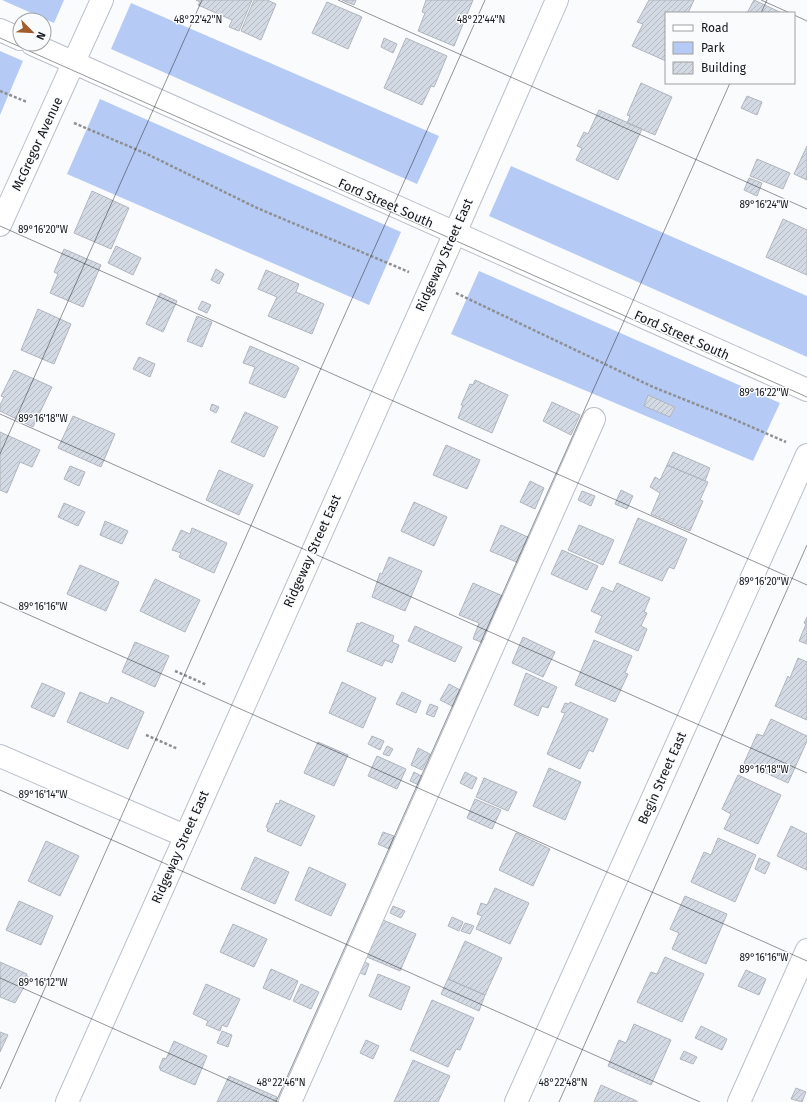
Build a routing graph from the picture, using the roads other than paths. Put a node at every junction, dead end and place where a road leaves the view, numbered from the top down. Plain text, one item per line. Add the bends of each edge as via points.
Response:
1 (102, 0) edge
2 (557, 0) edge
3 (0, 30) edge
4 (12, 35) edge
5 (51, 52) edge
6 (74, 62) junction
7 (0, 225) edge
8 (455, 233) junction
9 (807, 390) edge
10 (594, 419) dead end
11 (807, 455) edge
12 (0, 756) edge
13 (185, 836) junction
14 (807, 950) edge
15 (67, 1102) edge
16 (290, 1102) edge
17 (516, 1102) edge
18 (739, 1102) edge

1 - 6 street, McGregor Avenue
2 - 8 street, Ridgeway Street East
3 - 4 street
5 - 6 street, Ford Street South
6 - 7 street, McGregor Avenue
6 - 8 street, Ford Street South
8 - 9 street, Ford Street South
8 - 13 street, Ridgeway Street East
10 - 16 street
11 - 17 street, Begin Street East
12 - 13 street
13 - 15 street, Ridgeway Street East
14 - 18 street

